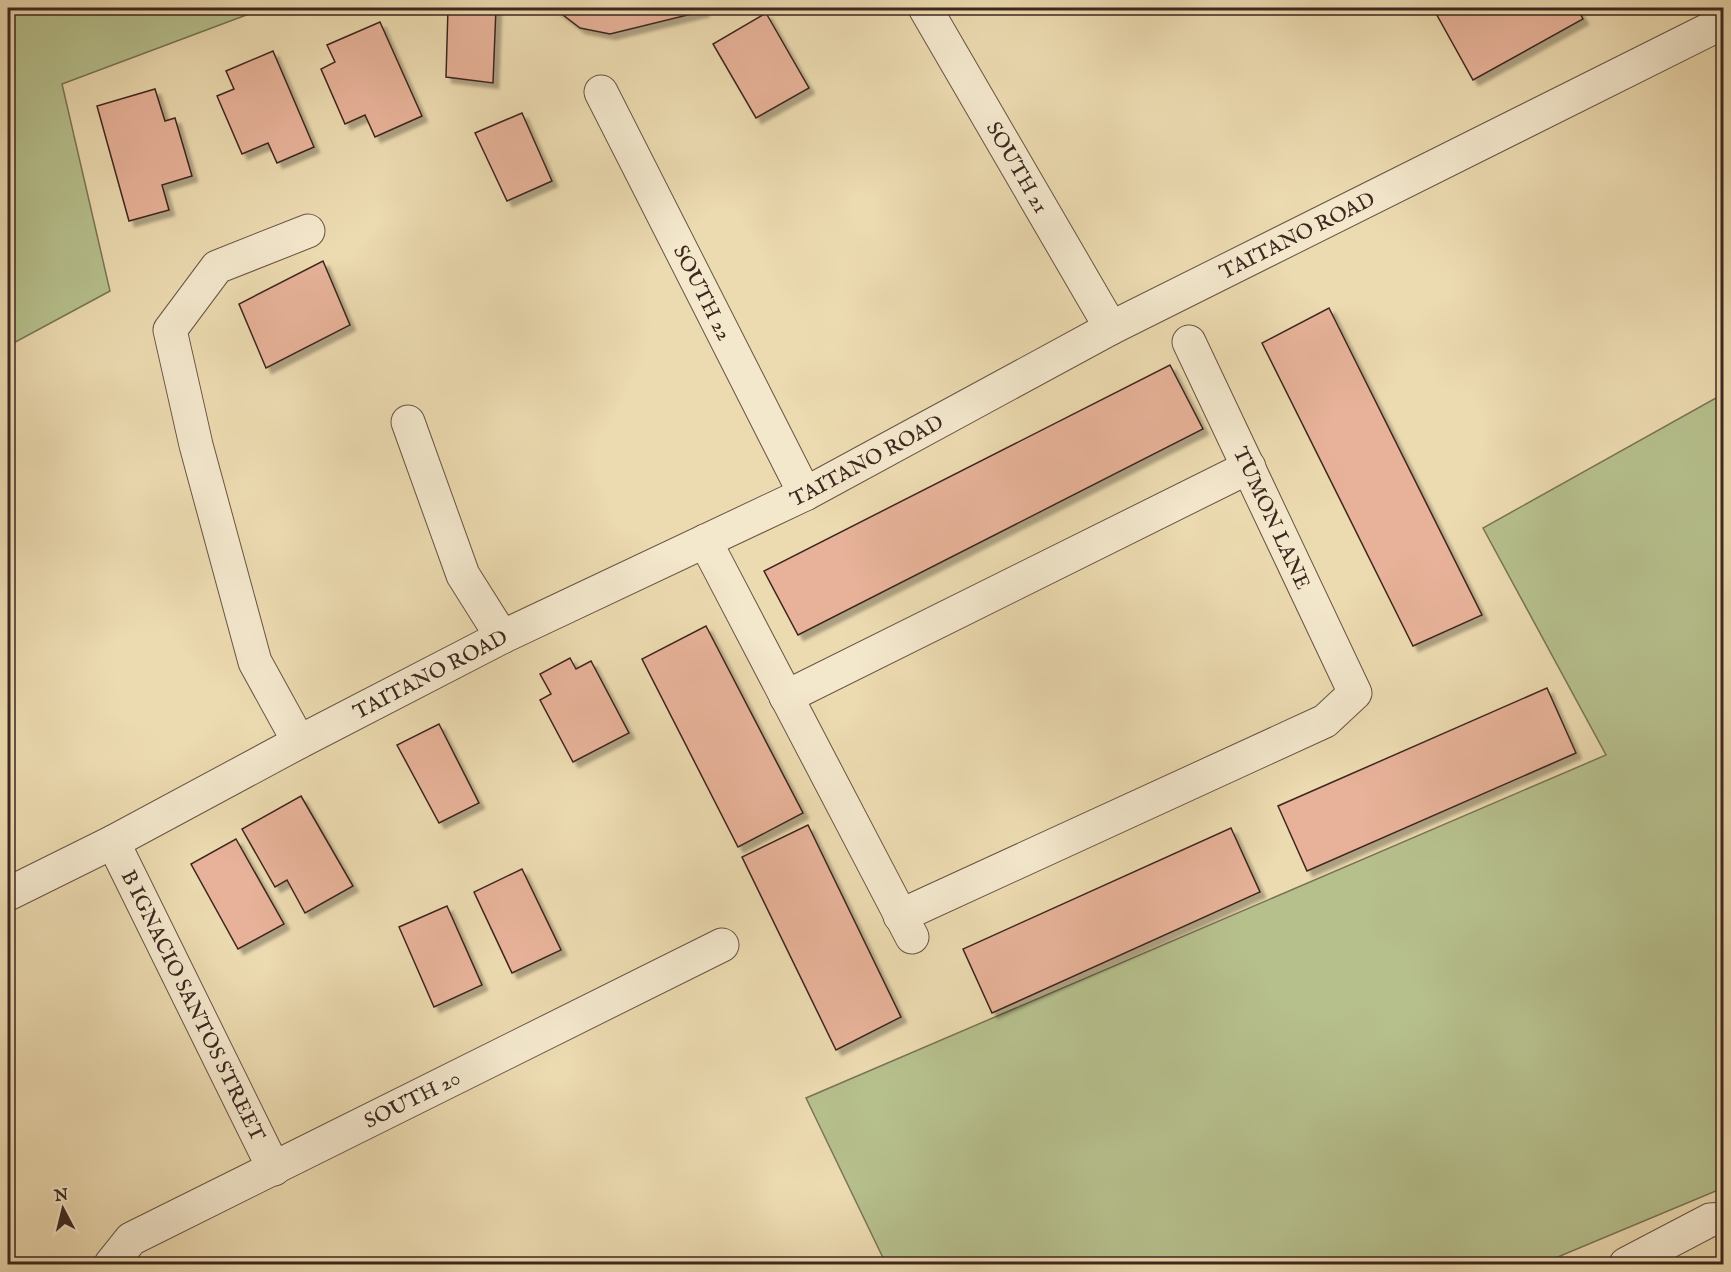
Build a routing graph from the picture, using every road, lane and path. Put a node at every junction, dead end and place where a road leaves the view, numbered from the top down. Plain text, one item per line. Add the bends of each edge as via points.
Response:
1 (925, 8) edge
2 (1724, 22) edge
3 (601, 92) dead end
4 (308, 231) dead end
5 (1111, 328) junction
6 (1189, 342) dead end
7 (408, 422) dead end
8 (1248, 467) junction
9 (805, 494) junction
10 (705, 541) junction
11 (502, 638) junction
12 (786, 697) junction
13 (299, 742) junction
14 (113, 842) junction
15 (8, 894) edge
16 (722, 945) dead end
17 (274, 1169) junction
18 (1724, 1219) edge
19 (111, 1264) edge
20 (1626, 1264) edge

1 - 5 street, SOUTH 21
2 - 5 street, TAITANO ROAD
3 - 9 street, SOUTH 22
4 - 13 street via 217,267 170,330 196,445 255,662
5 - 9 street, TAITANO ROAD
6 - 8 street, TUMON LANE
7 - 11 street via 463,576
8 - 12 street
8 - 12 street, TUMON LANE via 1355,693 1325,721 906,926
9 - 10 street, TAITANO ROAD
10 - 11 street, TAITANO ROAD
10 - 12 street
11 - 13 street, TAITANO ROAD
13 - 14 street, TAITANO ROAD
14 - 15 street, TAITANO ROAD
14 - 17 street, B IGNACIO SANTOS STREET
16 - 17 street, SOUTH 20
17 - 19 street, SOUTH 20 via 131,1239
18 - 20 street via 1710,1220

